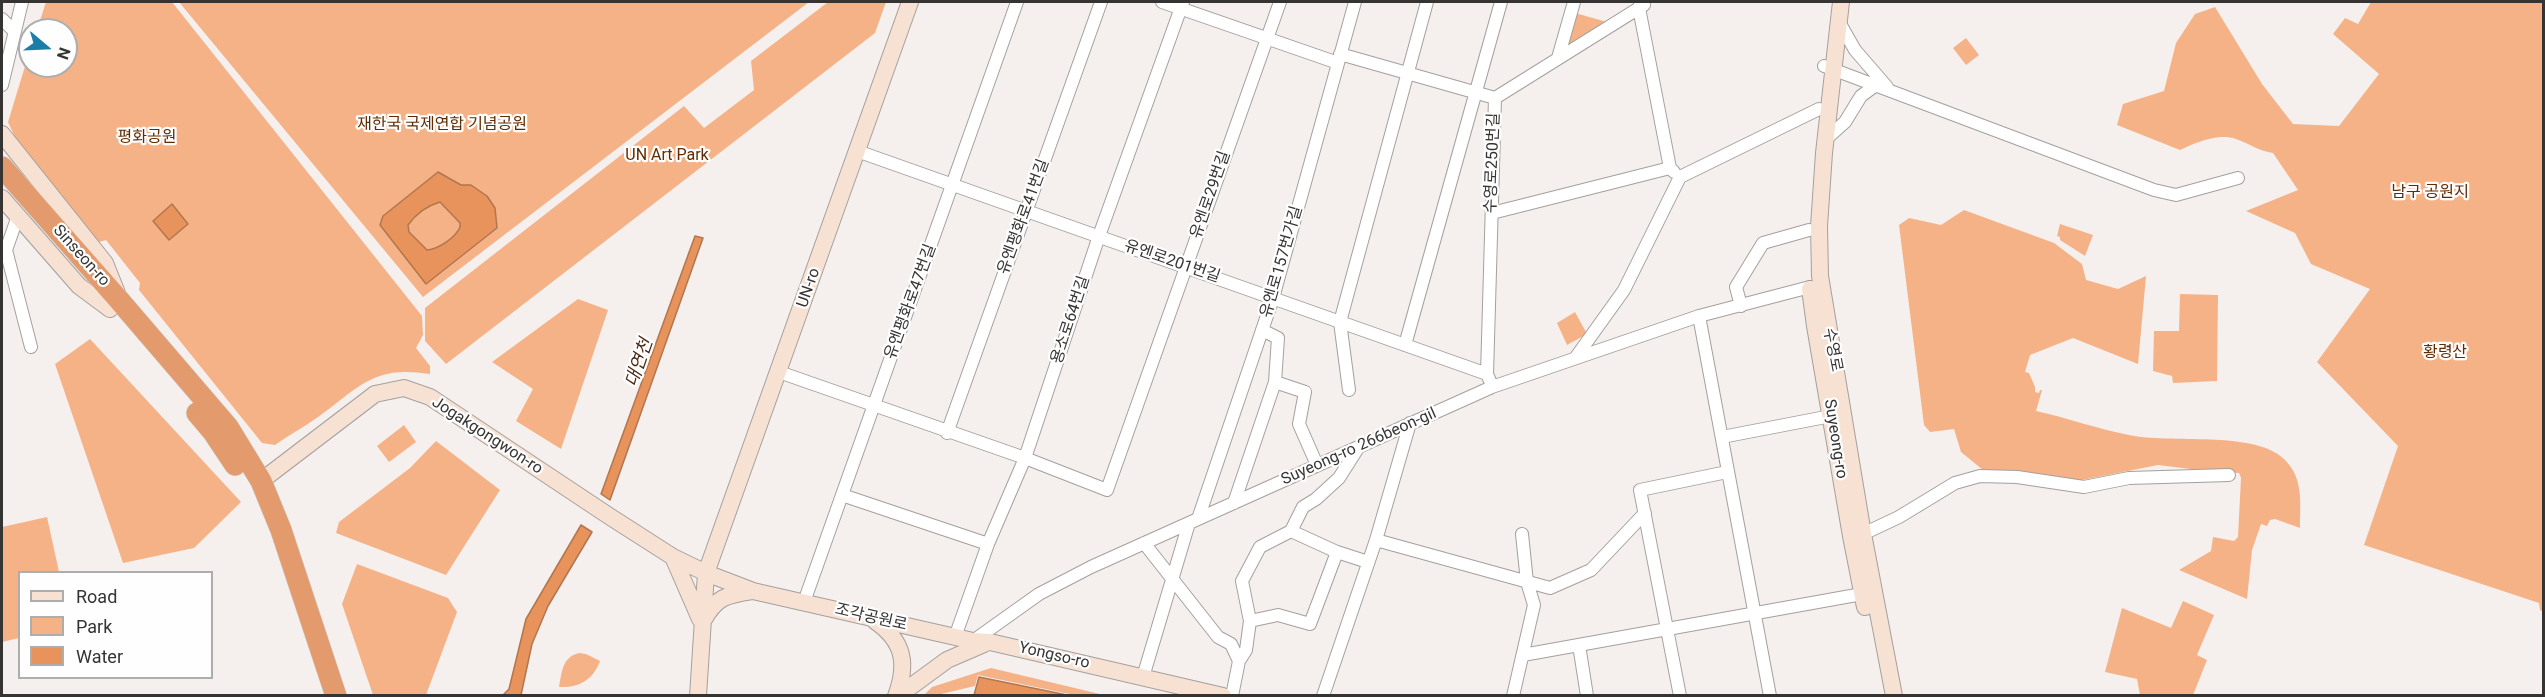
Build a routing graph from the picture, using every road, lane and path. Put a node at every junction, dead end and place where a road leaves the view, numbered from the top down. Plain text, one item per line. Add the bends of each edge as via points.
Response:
1 (22, 2) edge
2 (910, 2) edge
3 (1017, 2) edge
4 (1101, 2) edge
5 (1162, 2) edge
6 (1280, 2) edge
7 (1355, 2) edge
8 (1427, 2) edge
9 (1501, 2) edge
10 (1574, 2) edge
11 (1830, 2) edge
12 (1841, 2) edge
13 (1643, 4) edge
14 (1182, 5) edge
15 (2, 19) edge
16 (1839, 22) junction
17 (14, 31) junction
18 (1267, 38) junction
19 (1339, 58) junction
20 (1558, 58) junction
21 (1829, 68) junction
22 (1408, 73) junction
23 (2, 85) edge
24 (1876, 85) junction
25 (1890, 90) junction
26 (1476, 92) junction
27 (1495, 98) junction
28 (1819, 109) junction
29 (2, 134) edge
30 (1826, 139) junction
31 (857, 151) junction
32 (2, 167) edge
33 (1670, 168) junction
34 (1680, 177) junction
35 (2238, 178) dead end
36 (2, 184) edge
37 (952, 184) junction
38 (2, 198) edge
39 (1026, 211) junction
40 (1492, 213) junction
41 (18, 216) junction
42 (1809, 230) junction
43 (1099, 236) junction
44 (1186, 267) junction
45 (1810, 288) junction
46 (1273, 298) junction
47 (115, 304) junction
48 (1741, 306) junction
49 (1699, 316) junction
50 (1340, 322) junction
51 (1262, 330) junction
52 (1405, 345) junction
53 (31, 347) dead end
54 (1576, 357) junction
55 (779, 372) junction
56 (1487, 374) junction
57 (1275, 382) junction
58 (1492, 387) junction
59 (1349, 390) dead end
60 (873, 406) junction
61 (1831, 416) junction
62 (1410, 423) junction
63 (947, 433) junction
64 (1722, 436) junction
65 (1359, 447) junction
66 (1025, 459) junction
67 (1317, 465) junction
68 (1727, 472) junction
69 (2229, 475) dead end
70 (261, 481) junction
71 (842, 495) junction
72 (1234, 503) junction
73 (1645, 513) junction
74 (1194, 521) junction
75 (1291, 531) junction
76 (1522, 534) dead end
77 (1863, 534) junction
78 (1376, 540) junction
79 (1144, 543) junction
80 (988, 544) junction
81 (1337, 552) junction
82 (673, 556) junction
83 (1368, 562) junction
84 (706, 573) junction
85 (1172, 579) junction
86 (1527, 582) junction
87 (753, 591) junction
88 (1863, 594) junction
89 (804, 602) junction
90 (1755, 613) junction
91 (870, 618) junction
92 (1250, 621) junction
93 (702, 623) junction
94 (1667, 629) junction
95 (955, 637) junction
96 (973, 641) junction
97 (990, 642) junction
98 (1579, 645) junction
99 (1522, 655) junction
100 (1239, 661) junction
101 (1143, 677) junction
102 (325, 696) edge
103 (336, 696) edge
104 (698, 696) edge
105 (897, 696) edge
106 (1223, 696) edge
107 (1232, 696) edge
108 (1323, 696) edge
109 (1513, 696) edge
110 (1587, 696) edge
111 (1680, 696) edge
112 (1770, 696) edge
113 (1883, 696) edge
114 (1894, 696) edge

1 - 17 street
2 - 31 main road, UN-ro
3 - 37 street, 유엔평화로47번길
4 - 39 street, 유엔평화로41번길
5 - 14 street
6 - 18 street, 유엔로29번길
7 - 19 street, 유엔로157번가길
8 - 22 street
9 - 26 street
10 - 20 street
11 - 21 main road, Suyeong-ro
12 - 16 main road, 수영로
13 - 20 street, 수영로250번길
13 - 33 street
14 - 18 street
14 - 43 street, 용소로64번길
15 - 17 street
16 - 21 main road, 수영로
16 - 25 street via 1855,50
17 - 23 street
18 - 19 street
18 - 44 street, 유엔로29번길
19 - 22 street
19 - 46 street, 유엔로157번가길
20 - 27 street, 수영로250번길
21 - 24 street
21 - 28 main road, Suyeong-ro
21 - 30 main road, 수영로
22 - 26 street
22 - 50 street
24 - 25 street
24 - 30 street via 1861,96 1845,122
25 - 35 street via 2154,190 2176,195
26 - 27 street
26 - 52 street
27 - 40 street, 수영로250번길
28 - 34 street
28 - 42 main road, Suyeong-ro
29 - 47 main road, Sinseon-ro via 105,263
30 - 77 main road, 수영로 via 1819,226 1821,284
31 - 37 street, 유엔로201번길
31 - 55 main road, UN-ro
32 - 47 highway, Sinseon-ro
33 - 34 street
33 - 40 street
34 - 54 street via 1624,290
36 - 47 highway
37 - 39 street, 유엔로201번길
37 - 60 street, 유엔평화로47번길
38 - 41 main road
39 - 43 street, 유엔로201번길
39 - 63 street, 유엔평화로41번길
40 - 56 street, 수영로250번길
41 - 47 main road via 78,286
41 - 53 street via 6,250
42 - 45 main road, Suyeong-ro
42 - 48 street via 1763,243 1736,287
43 - 44 street, 유엔로201번길
43 - 66 street, 용소로64번길
44 - 46 street, 유엔로201번길
44 - 66 street, 유엔로29번길 via 1107,490
45 - 48 street
45 - 61 main road, Suyeong-ro
46 - 50 street, 유엔로201번길
46 - 51 street, 유엔로157번가길
47 - 70 highway via 228,427
47 - 102 highway via 213,432 250,489 281,565
48 - 49 street
49 - 54 street
49 - 64 street
50 - 52 street, 유엔로201번길
50 - 59 street
51 - 57 street via 1278,338
51 - 74 street, 유엔로157번가길
52 - 56 street, 유엔로201번길
54 - 58 street, Suyeong-ro 266beon-gil
55 - 60 street
55 - 84 main road, UN-ro
56 - 58 street
57 - 67 street via 1305,392 1299,424
57 - 72 street
58 - 62 street, Suyeong-ro 266beon-gil
60 - 63 street
60 - 71 street, 유엔평화로47번길
61 - 64 street
61 - 88 main road, Suyeong-ro
62 - 65 street, Suyeong-ro 266beon-gil
62 - 78 street
63 - 66 street
64 - 68 street
65 - 67 street, Suyeong-ro 266beon-gil
65 - 75 street via 1339,478 1303,507
66 - 80 street, 용소로64번길
67 - 72 street, Suyeong-ro 266beon-gil
68 - 73 street via 1640,490
68 - 90 street
69 - 77 street via 2129,478 2084,487 2018,477 1980,476 1955,483
70 - 82 main road, Jogakgongwon-ro via 375,394 404,388 430,397
70 - 103 highway
71 - 80 street
71 - 89 street, 유엔평화로47번길
72 - 74 street, Suyeong-ro 266beon-gil
73 - 86 street via 1591,570 1550,588
73 - 94 street
74 - 79 street, Suyeong-ro 266beon-gil
74 - 85 street, 유엔로157번가길
75 - 81 street
75 - 92 street via 1260,547 1242,581
76 - 86 street
77 - 114 main road, 수영로
78 - 83 street
78 - 86 street
79 - 85 street
79 - 96 street, Suyeong-ro 266beon-gil via 1039,594
80 - 95 street, 용소로64번길
81 - 83 street
81 - 92 street via 1310,624 1278,615
82 - 84 main road, 조각공원로
82 - 93 main road
83 - 108 street
84 - 87 main road, 조각공원로
84 - 93 main road, UN-ro
85 - 100 street via 1218,637 1231,644
85 - 101 street, 유엔로157번가길
86 - 99 street via 1534,605
87 - 89 main road, 조각공원로
87 - 93 main road via 722,598 712,605
88 - 90 street
88 - 113 main road, Suyeong-ro
89 - 91 main road, 조각공원로
90 - 94 street
90 - 112 street
91 - 95 main road, 조각공원로
91 - 105 main road via 889,631 898,644 903,677
92 - 100 street via 1246,650
93 - 104 main road
94 - 98 street
94 - 111 street
95 - 96 main road, 조각공원로
96 - 97 main road, 조각공원로
97 - 101 main road, Yongso-ro
97 - 105 main road via 947,660
98 - 99 street
98 - 110 street
99 - 109 street
100 - 107 street
101 - 106 main road, Yongso-ro

